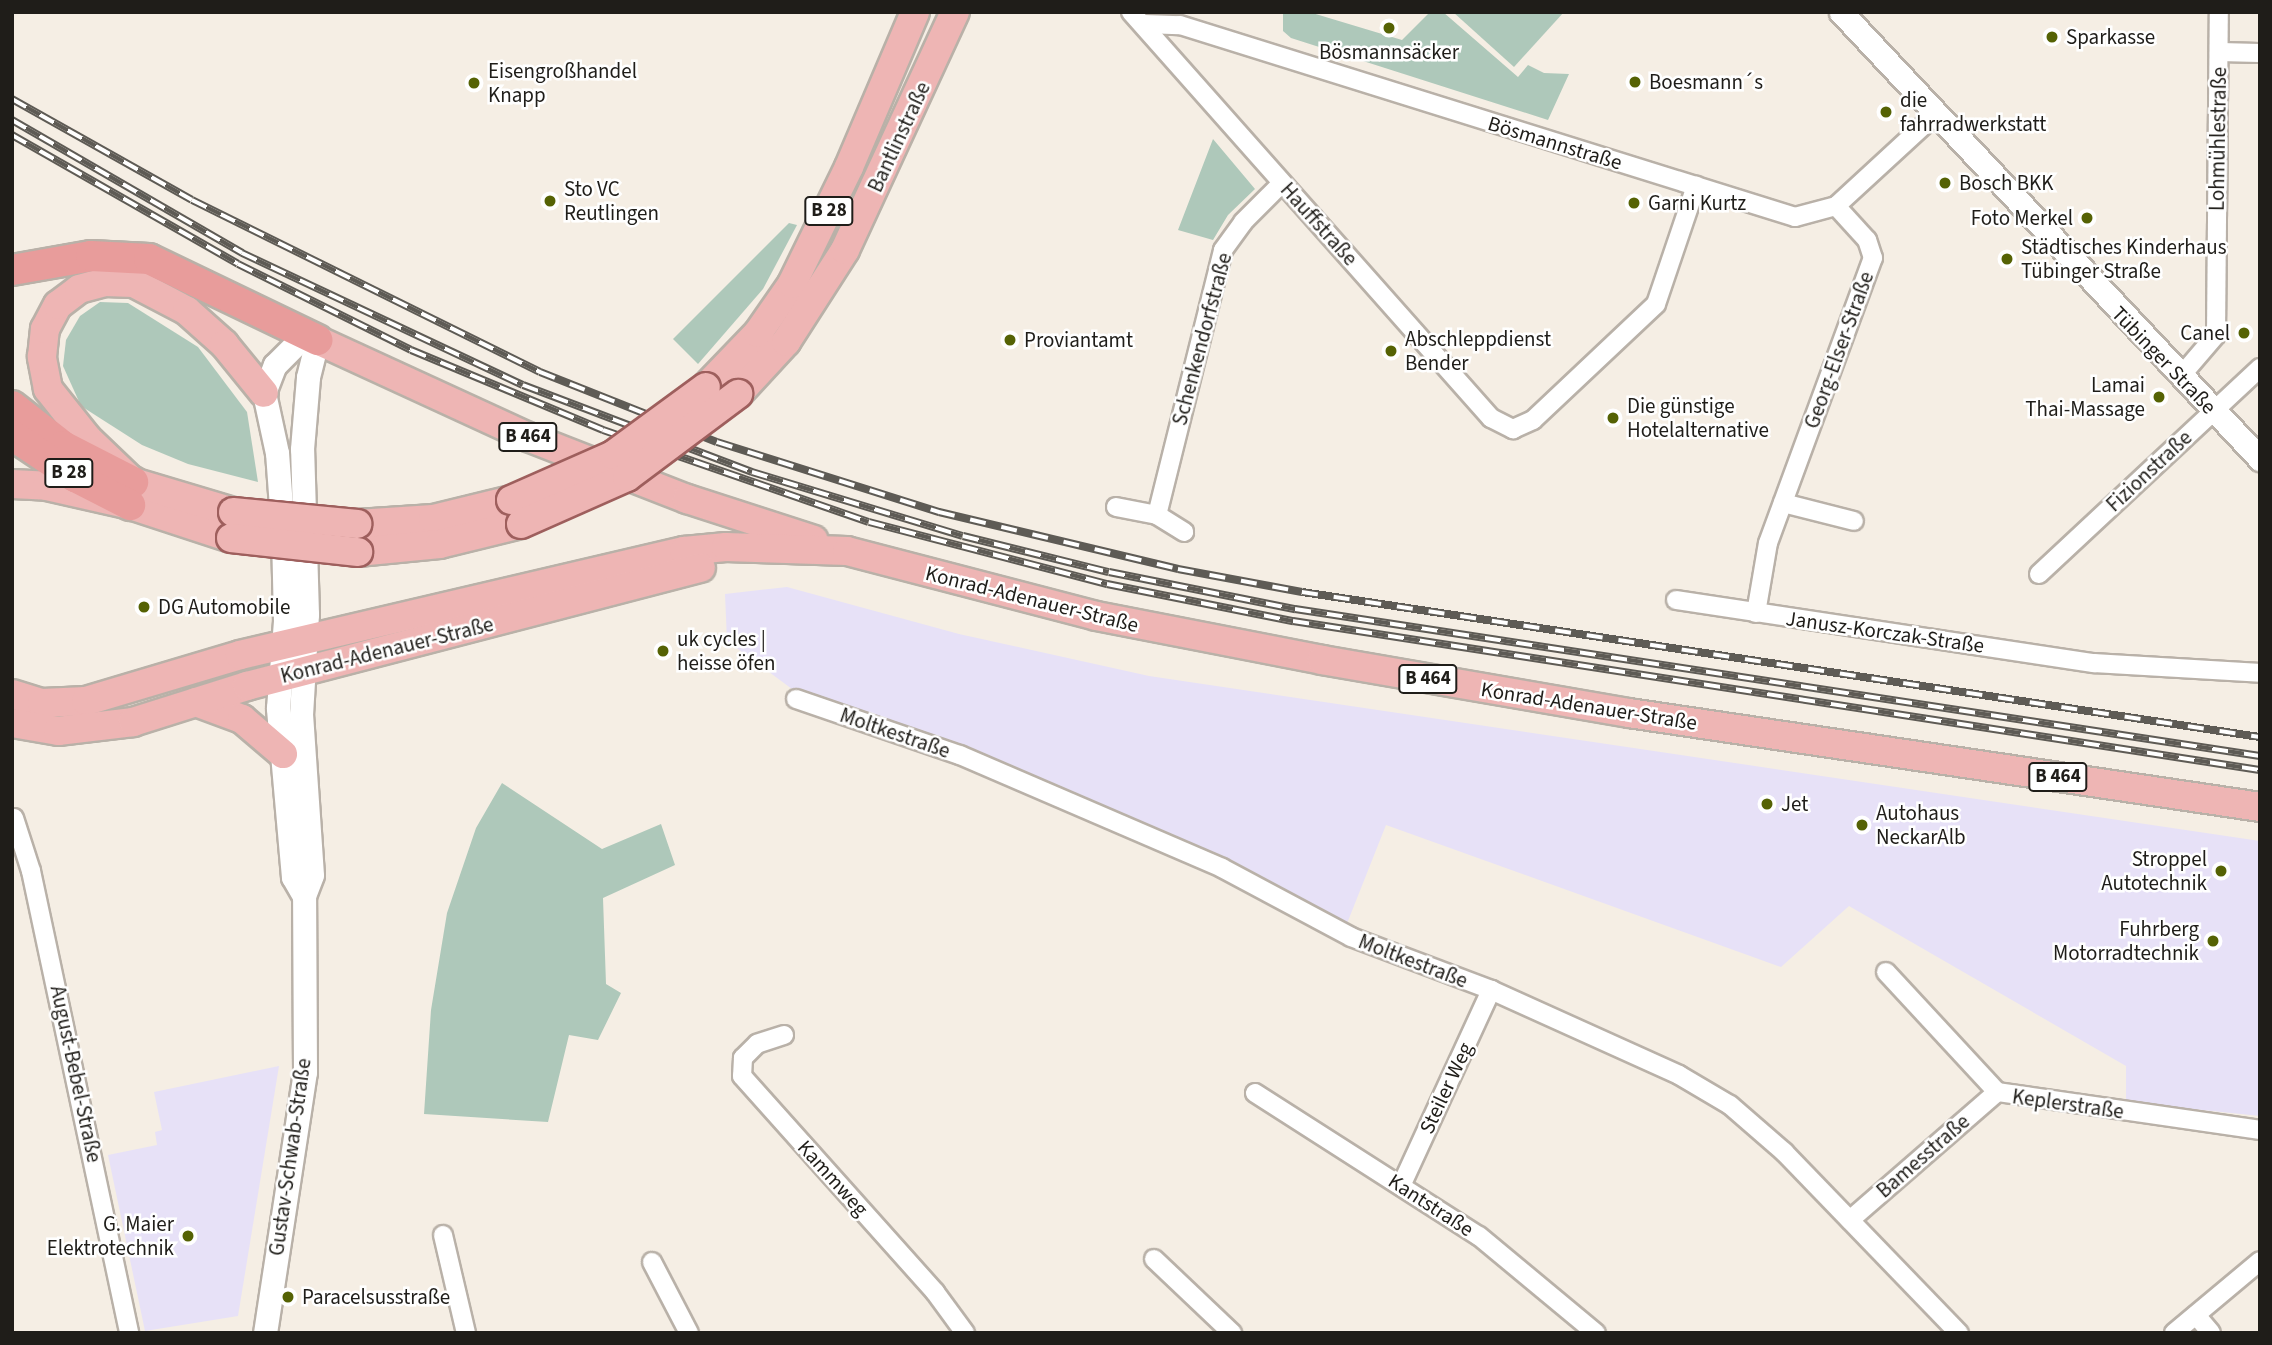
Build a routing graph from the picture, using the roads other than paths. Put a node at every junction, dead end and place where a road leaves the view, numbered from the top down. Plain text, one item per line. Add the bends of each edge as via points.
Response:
1 (915, 12) edge
2 (955, 12) edge
3 (1841, 12) edge
4 (2219, 12) edge
5 (1138, 18) edge
6 (2219, 52) junction
7 (2260, 53) edge
8 (1936, 114) junction
9 (1282, 183) junction
10 (1696, 186) junction
11 (1836, 206) junction
12 (12, 270) edge
13 (312, 337) junction
14 (2260, 368) edge
15 (2180, 377) junction
16 (264, 393) junction
17 (12, 406) edge
18 (2213, 410) junction
19 (12, 435) edge
20 (2260, 459) edge
21 (12, 484) edge
22 (132, 494) junction
23 (1783, 503) junction
24 (1116, 507) dead end
25 (516, 512) junction
26 (1157, 515) junction
27 (1854, 521) dead end
28 (232, 525) junction
29 (1184, 532) dead end
30 (759, 550) junction
31 (847, 551) junction
32 (2039, 574) dead end
33 (1676, 600) dead end
34 (1756, 613) junction
35 (294, 643) junction
36 (2260, 673) edge
37 (292, 675) junction
38 (796, 699) dead end
39 (196, 702) junction
40 (13, 704) edge
41 (283, 754) junction
42 (2260, 807) edge
43 (14, 818) dead end
44 (304, 896) junction
45 (1886, 972) dead end
46 (1491, 990) junction
47 (784, 1035) dead end
48 (1255, 1093) dead end
49 (1997, 1093) junction
50 (2260, 1130) edge
51 (1401, 1186) junction
52 (1850, 1220) junction
53 (443, 1235) dead end
54 (1154, 1259) dead end
55 (2260, 1261) edge
56 (652, 1262) dead end
57 (2196, 1315) junction
58 (129, 1333) edge
59 (265, 1333) edge
60 (466, 1333) edge
61 (689, 1333) edge
62 (965, 1333) edge
63 (1232, 1333) edge
64 (1596, 1333) edge
65 (1959, 1333) edge
66 (2174, 1333) edge
67 (2211, 1333) edge

1 - 25 main road, Bantlinstraße / B 28, bridge via 844,179 792,284 758,333 706,387 614,455
2 - 25 main road, Bantlinstraße / B 28, bridge via 845,250 786,342 738,394 627,477
3 - 8 street, Tübinger Straße
4 - 6 street, Lohmühlestraße
5 - 9 street, Hauffstraße
5 - 10 street, Bösmannstraße via 1180,25
6 - 7 street
6 - 15 street, Lohmühlestraße via 2216,335
8 - 11 street, Bösmannstraße
8 - 15 street, Tübinger Straße
9 - 10 street, Hauffstraße via 1491,418 1513,429 1533,420 1656,304
9 - 26 street, Schenkendorfstraße via 1223,250
10 - 11 street, Bösmannstraße via 1794,217
11 - 23 street, Georg-Elser-Straße via 1867,240 1873,258
12 - 13 highway, B 464 via 91,256 149,259
13 - 16 street via 275,365
13 - 31 main road, B 464 via 528,438 687,499
13 - 35 street
14 - 18 street, Fizionstraße
15 - 18 street, Tübinger Straße
16 - 22 main road via 224,344 159,293 134,283 105,282 79,289 58,304 45,329 42,357 48,389
16 - 35 street via 277,453
17 - 22 highway, B 28
18 - 20 street, Tübinger Straße
18 - 32 street, Fizionstraße
19 - 22 highway, B 28 via 66,471
21 - 22 main road
22 - 28 main road, B 28
23 - 27 street
23 - 34 street, Georg-Elser-Straße via 1764,556
24 - 26 street
25 - 28 main road, B 28, bridge via 357,524
25 - 28 main road, B 28, bridge via 440,544 358,552
26 - 29 street
30 - 31 main road, Konrad-Adenauer-Straße / B 464
30 - 35 main road, Konrad-Adenauer-Straße via 713,547 664,555
30 - 37 main road, Konrad-Adenauer-Straße / B 464 via 725,564 665,575
31 - 42 main road, Konrad-Adenauer-Straße / B 464 via 1096,616 1322,660 1629,713
33 - 34 street, Janusz-Korczak-Straße
34 - 36 street, Janusz-Korczak-Straße via 2094,663
35 - 37 street
35 - 40 main road, Konrad-Adenauer-Straße via 86,701
37 - 39 main road, Konrad-Adenauer-Straße / B 464
37 - 41 street, Gustav-Schwab-Straße
37 - 44 street, Gustav-Schwab-Straße via 302,739 312,874
38 - 46 street, Moltkestraße via 960,755 1222,868 1351,937
39 - 40 main road, Konrad-Adenauer-Straße / B 464 via 133,722 83,730 32,729
39 - 41 main road via 242,719
41 - 44 street, Gustav-Schwab-Straße via 293,877
43 - 58 street, August-Bebel-Straße via 34,885
44 - 59 street, Gustav-Schwab-Straße via 305,1072
45 - 49 street, Keplerstraße
46 - 51 street, Steiler Weg
46 - 52 street, Moltkestraße via 1626,1048 1730,1105
47 - 62 street, Kammweg via 757,1044 743,1058 742,1076 935,1292
48 - 51 street, Kantstraße
49 - 50 street, Keplerstraße
49 - 52 street, Bamesstraße
51 - 64 street, Kantstraße via 1479,1236
52 - 65 street, Moltkestraße
53 - 60 street
54 - 63 street
55 - 57 street
56 - 61 street
57 - 66 street
57 - 67 street

